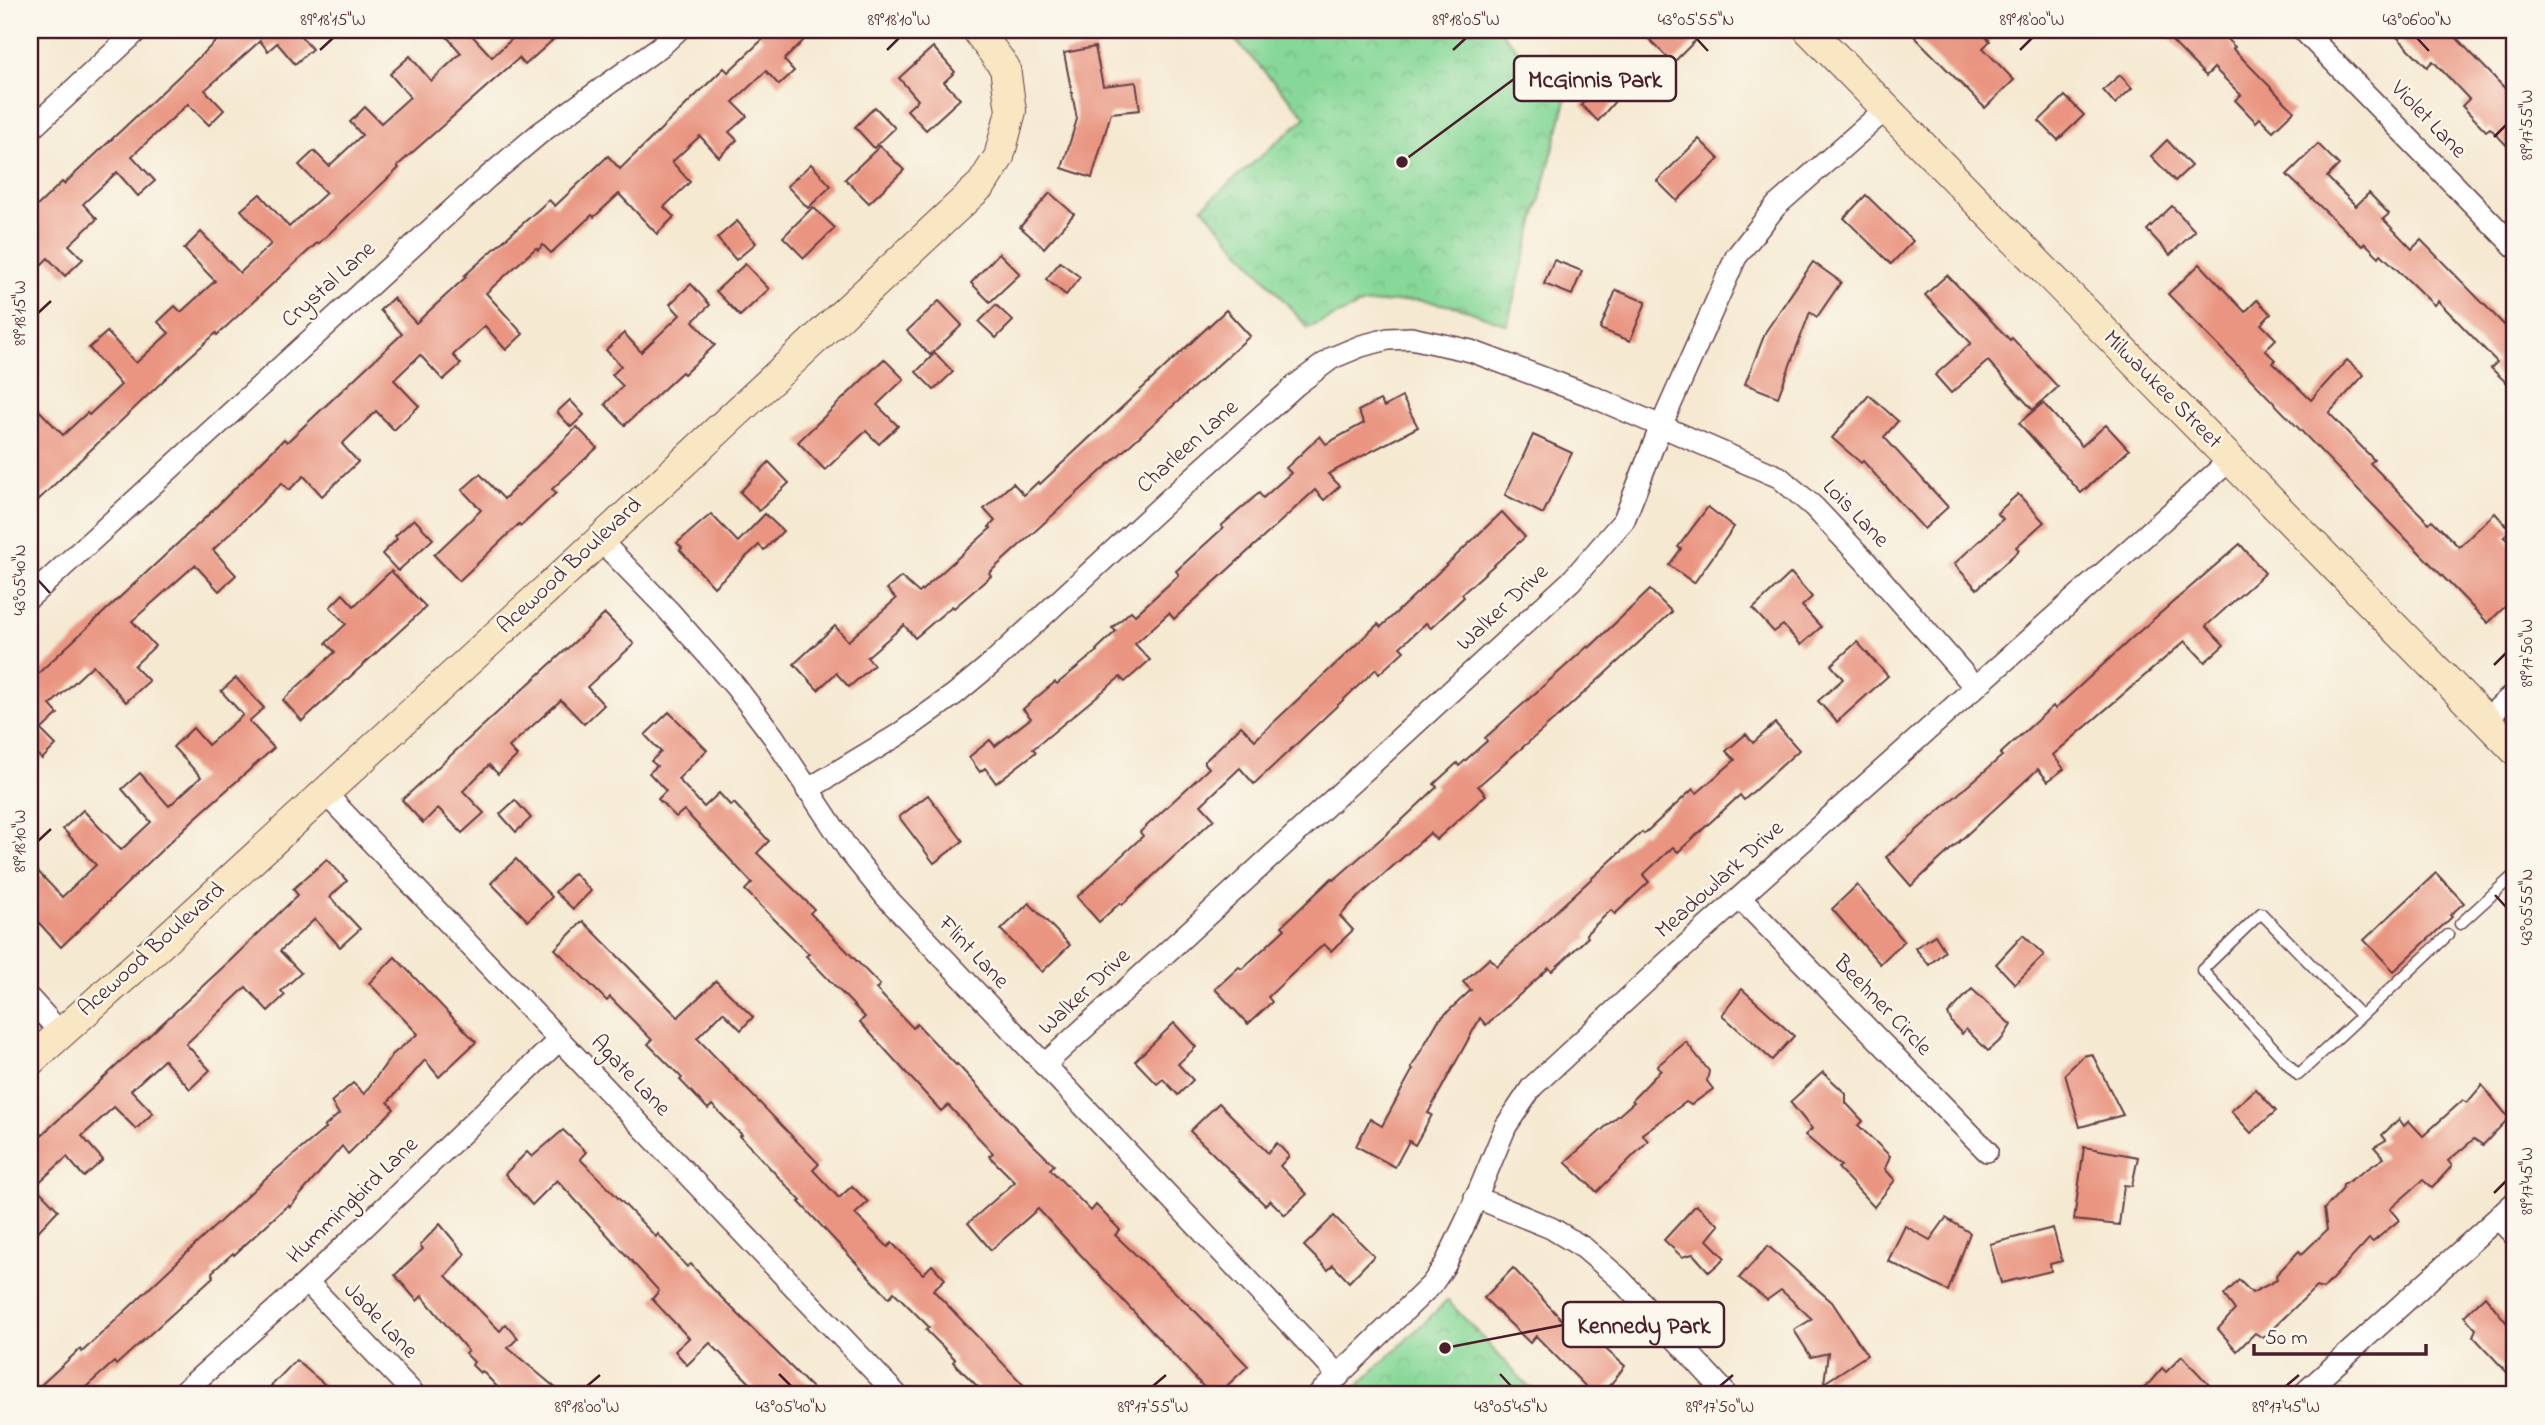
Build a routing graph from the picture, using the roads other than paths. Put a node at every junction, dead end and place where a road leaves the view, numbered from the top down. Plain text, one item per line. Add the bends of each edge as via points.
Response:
1 (138, 30) edge
2 (678, 30) edge
3 (977, 30) edge
4 (1809, 30) edge
5 (2303, 30) edge
6 (1886, 109) junction
7 (30, 130) edge
8 (2515, 247) edge
9 (1661, 426) junction
10 (2230, 460) junction
11 (600, 540) junction
12 (30, 597) edge
13 (1975, 687) junction
14 (2515, 693) edge
15 (2485, 720) junction
16 (2515, 750) edge
17 (807, 790) junction
18 (325, 793) junction
19 (2515, 874) edge
20 (1740, 898) junction
21 (2460, 924) dead end
22 (2448, 935) dead end
23 (30, 999) edge
24 (2361, 1016) junction
25 (60, 1032) junction
26 (559, 1040) junction
27 (30, 1061) edge
28 (1044, 1065) junction
29 (1987, 1151) dead end
30 (1475, 1197) junction
31 (2515, 1202) edge
32 (2498, 1218) junction
33 (2515, 1236) edge
34 (307, 1282) junction
35 (1339, 1376) junction
36 (1723, 1390) dead end
37 (180, 1395) edge
38 (415, 1395) edge
39 (897, 1395) edge
40 (1318, 1395) edge
41 (2302, 1395) edge

1 - 7 street
2 - 12 street, Crystal Lane via 488,177
3 - 11 street, Acewood Boulevard via 1005,68 1011,111 999,157 982,184
4 - 6 street, Milwaukee Street
5 - 8 street, Violet Lane
6 - 9 street, Walker Drive via 1776,206 1736,257
6 - 10 street, Milwaukee Street
9 - 13 street, Lois Lane via 1779,477 1866,562
9 - 17 street, Charleen Lane via 1471,351 1411,338 1388,339 1332,358 1286,394 955,694
9 - 28 street, Walker Drive via 1624,520 1571,582
10 - 13 street, Meadowlark Drive
10 - 15 street, Milwaukee Street
11 - 17 street, Flint Lane via 735,686 774,736
11 - 18 street, Acewood Boulevard
13 - 20 street, Meadowlark Drive
14 - 15 street
15 - 16 street, Milwaukee Street
17 - 28 street, Flint Lane via 886,897
18 - 25 street, Acewood Boulevard
18 - 26 street, Agate Lane
19 - 21 lane
20 - 29 street, Beehner Circle
20 - 30 street, Meadowlark Drive via 1532,1087 1506,1126
22 - 24 lane
23 - 25 street
24 - 24 lane via 2298,1075 2202,970 2261,913
25 - 27 street, Acewood Boulevard
26 - 34 street, Hummingbird Lane
26 - 39 street, Agate Lane
28 - 35 street, Flint Lane
30 - 35 street, Meadowlark Drive via 1432,1284
30 - 36 street via 1551,1228 1584,1248 1619,1278
31 - 32 street
32 - 33 street
32 - 41 street
34 - 37 street, Hummingbird Lane
34 - 38 street, Jade Lane
35 - 40 street, Meadowlark Drive

